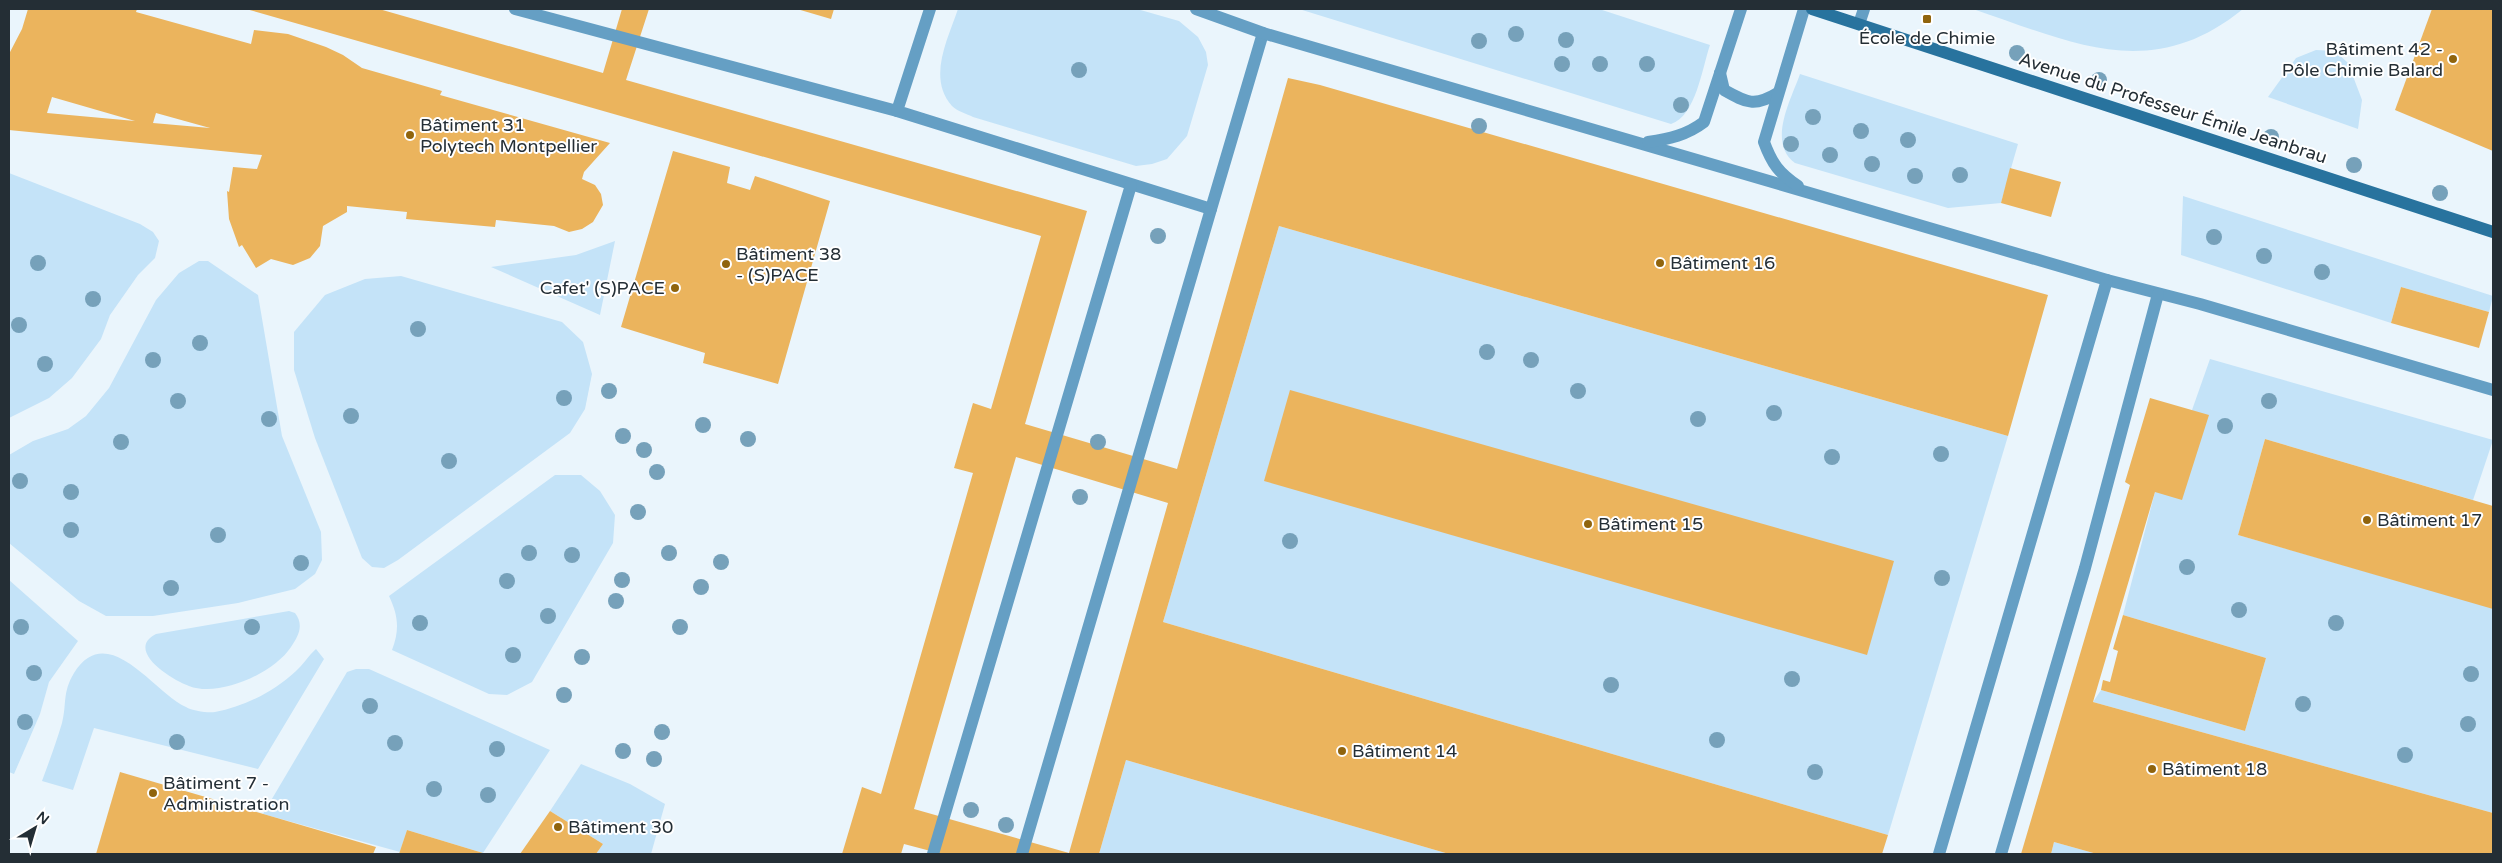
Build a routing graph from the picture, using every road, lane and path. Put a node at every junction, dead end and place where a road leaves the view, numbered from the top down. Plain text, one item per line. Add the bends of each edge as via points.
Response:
1 (515, 9) edge
2 (930, 9) edge
3 (1196, 9) edge
4 (1740, 9) edge
5 (1804, 9) edge
6 (1812, 9) edge
7 (1864, 9) edge
8 (1859, 24) junction
9 (1263, 33) junction
10 (1720, 73) junction
11 (1778, 93) junction
12 (897, 112) junction
13 (1641, 143) junction
14 (1131, 185) junction
15 (1806, 192) junction
16 (1211, 209) junction
17 (2493, 232) edge
18 (2107, 280) junction
19 (2158, 294) junction
20 (2493, 390) edge
21 (932, 854) edge
22 (1022, 854) edge
23 (1939, 854) edge
24 (2001, 854) edge

1 - 12 lane
2 - 12 lane
3 - 9 lane
4 - 10 lane
5 - 11 lane
6 - 8 street, Avenue du Professeur Émile Jeanbrau
7 - 8 lane
8 - 17 street, Avenue du Professeur Émile Jeanbrau
9 - 13 lane
9 - 16 lane
10 - 11 lane via 1724,90 1752,103 1763,102
10 - 13 lane via 1704,122 1693,131 1670,139
11 - 15 lane via 1764,142 1771,161 1785,177
12 - 14 lane
13 - 15 lane
14 - 16 lane
14 - 21 lane
15 - 18 lane
16 - 22 lane
18 - 19 lane
18 - 23 lane
19 - 20 lane
19 - 24 lane via 2085,568

